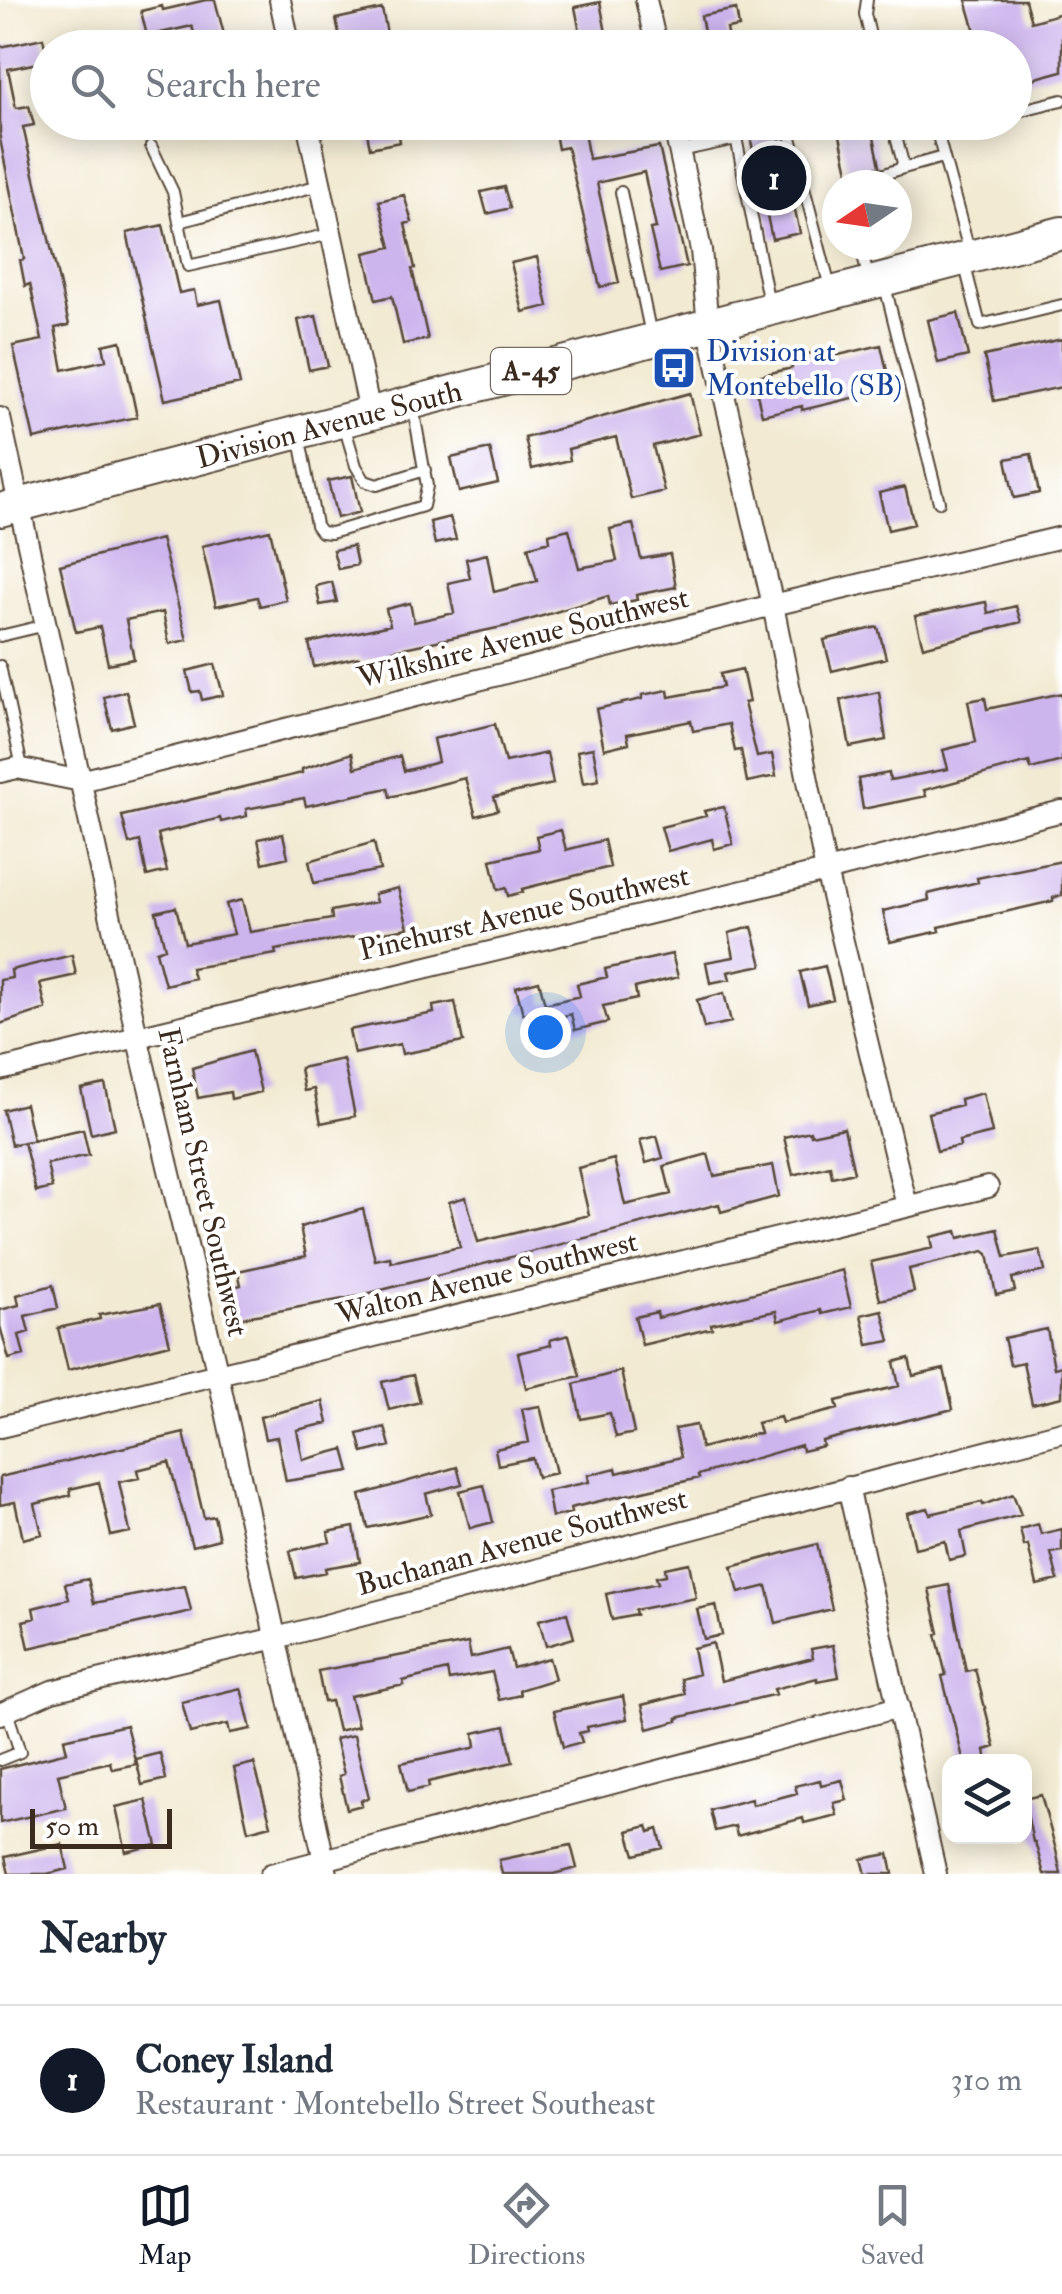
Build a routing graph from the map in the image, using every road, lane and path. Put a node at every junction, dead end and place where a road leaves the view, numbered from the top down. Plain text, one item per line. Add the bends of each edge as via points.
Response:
1 (280, 0) edge
2 (646, 0) edge
3 (868, 0) edge
4 (286, 30) edge
5 (652, 30) edge
6 (869, 30) edge
7 (1062, 100) edge
8 (1032, 108) edge
9 (311, 140) edge
10 (677, 140) edge
11 (732, 140) edge
12 (736, 140) edge
13 (792, 140) edge
14 (896, 140) edge
15 (939, 140) edge
16 (151, 146) dead end
17 (679, 152) junction
18 (943, 157) junction
19 (900, 169) junction
20 (897, 170) edge
21 (320, 185) junction
22 (622, 192) dead end
23 (179, 222) junction
24 (331, 234) junction
25 (1061, 235) edge
26 (967, 258) junction
27 (867, 260) edge
28 (876, 282) junction
29 (832, 294) junction
30 (1062, 305) edge
31 (770, 310) junction
32 (708, 326) junction
33 (652, 340) junction
34 (412, 401) junction
35 (356, 415) junction
36 (0, 418) edge
37 (299, 431) junction
38 (425, 470) junction
39 (939, 502) dead end
40 (10, 507) edge
41 (1062, 537) edge
42 (773, 605) junction
43 (46, 625) junction
44 (0, 636) edge
45 (0, 666) edge
46 (22, 769) junction
47 (0, 772) edge
48 (81, 782) junction
49 (1062, 811) edge
50 (826, 871) junction
51 (137, 1036) junction
52 (0, 1070) edge
53 (988, 1187) dead end
54 (907, 1206) junction
55 (218, 1375) junction
56 (0, 1426) edge
57 (1062, 1432) edge
58 (848, 1487) junction
59 (276, 1638) junction
60 (899, 1707) junction
61 (4, 1713) edge
62 (0, 1760) edge
63 (325, 1868) edge
64 (272, 1874) edge
65 (936, 1874) edge

1 - 4 street
2 - 5 street
3 - 6 lane
7 - 8 lane
9 - 21 street
10 - 17 street
11 - 17 lane
12 - 31 lane
13 - 29 lane
14 - 19 lane
15 - 18 lane
16 - 23 lane
17 - 32 street via 701,250
18 - 19 lane
18 - 26 lane
19 - 20 lane
21 - 23 lane
21 - 24 street
22 - 33 lane
23 - 24 lane via 188,266
24 - 35 street
25 - 26 main road, Division Avenue South / A-45
26 - 28 main road, Division Avenue South / A-45
26 - 30 lane via 980,325
27 - 28 lane
28 - 29 main road, Division Avenue South / A-45
28 - 39 lane
29 - 31 main road, Division Avenue South / A-45
31 - 32 main road, Division Avenue South / A-45
32 - 33 main road, Division Avenue South / A-45
32 - 42 street
33 - 34 main road, Division Avenue South / A-45
34 - 35 main road, Division Avenue South / A-45
34 - 38 lane
35 - 37 main road, Division Avenue South / A-45
35 - 38 lane via 356,466 365,481 377,484
36 - 40 street, Farnham Street Southwest
37 - 38 lane via 321,532 422,506
37 - 40 main road, Division Avenue South / A-45
40 - 43 street, Farnham Street Southwest
41 - 42 street, Wilkshire Avenue Southwest
42 - 48 street, Wilkshire Avenue Southwest
42 - 50 street
43 - 44 lane
43 - 48 street, Farnham Street Southwest
45 - 46 lane
46 - 47 street, Wilkshire Avenue Southwest
46 - 48 street, Wilkshire Avenue Southwest
48 - 51 street, Farnham Street Southwest
49 - 50 street, Pinehurst Avenue Southwest
50 - 51 street, Pinehurst Avenue Southwest
50 - 54 street
51 - 52 street, Pinehurst Avenue Southwest
51 - 55 street, Farnham Street Southwest
53 - 54 street, Walton Avenue Southwest
54 - 55 street, Walton Avenue Southwest
55 - 56 street, Walton Avenue Southwest
55 - 59 street, Farnham Street Southwest
57 - 58 street, Buchanan Avenue Southwest
58 - 59 street, Buchanan Avenue Southwest
58 - 60 street
59 - 61 street, Buchanan Avenue Southwest via 52,1691
59 - 63 street, Farnham Street Southwest
60 - 63 street
60 - 65 street
61 - 62 lane via 20,1752
63 - 64 street

